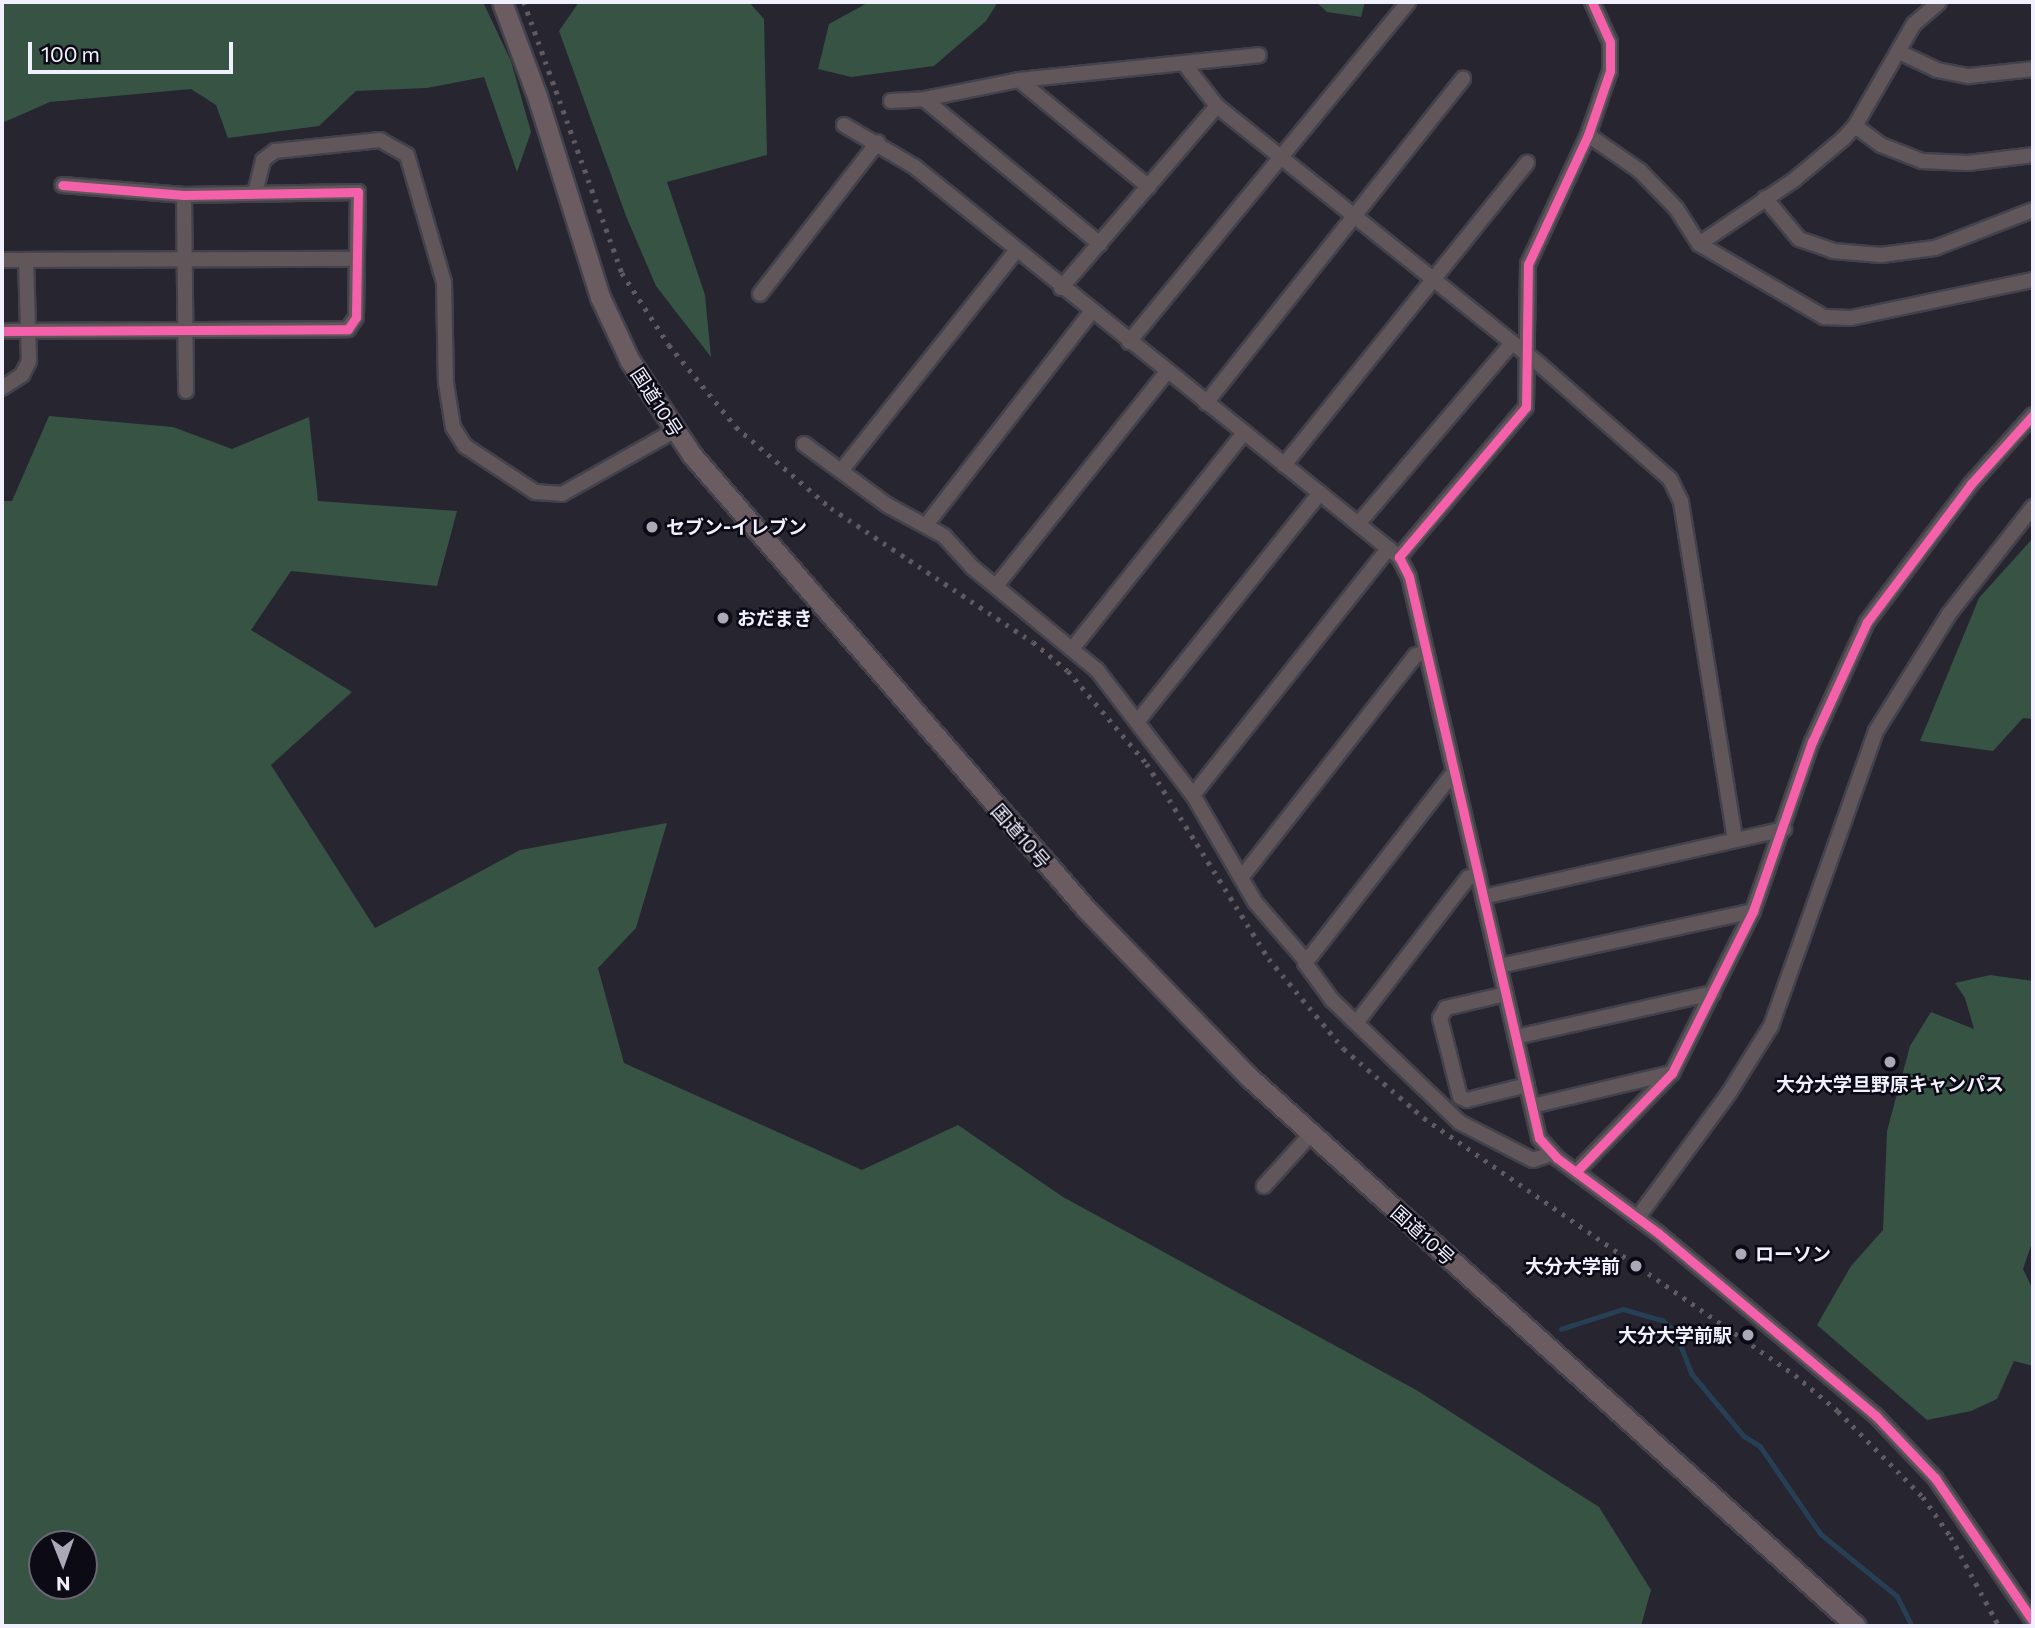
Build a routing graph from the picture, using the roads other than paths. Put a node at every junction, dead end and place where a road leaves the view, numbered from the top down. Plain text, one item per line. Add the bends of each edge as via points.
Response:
1 (1408, 2) edge
2 (1592, 2) edge
3 (1939, 2) edge
4 (507, 3) edge
5 (1899, 52) junction
6 (1259, 55) dead end
7 (1185, 65) junction
8 (2033, 69) edge
9 (1463, 79) dead end
10 (1019, 80) junction
11 (925, 99) junction
12 (891, 101) dead end
13 (1217, 106) junction
14 (844, 125) dead end
15 (1855, 126) junction
16 (1588, 135) junction
17 (878, 142) junction
18 (2033, 155) edge
19 (1281, 157) junction
20 (1527, 163) dead end
21 (62, 185) dead end
22 (1149, 187) junction
23 (255, 193) junction
24 (184, 195) junction
25 (1765, 198) junction
26 (2033, 210) edge
27 (1354, 216) junction
28 (1100, 244) junction
29 (1699, 244) junction
30 (1014, 252) junction
31 (357, 259) junction
32 (2, 260) edge
33 (26, 260) junction
34 (184, 260) junction
35 (1433, 280) junction
36 (2033, 280) edge
37 (1061, 288) junction
38 (760, 294) dead end
39 (1091, 312) junction
40 (2, 331) edge
41 (28, 331) junction
42 (185, 331) junction
43 (1129, 342) junction
44 (1512, 342) junction
45 (1528, 356) junction
46 (1167, 372) junction
47 (2, 388) edge
48 (186, 391) dead end
49 (1206, 403) junction
50 (2033, 415) edge
51 (674, 432) junction
52 (1244, 433) junction
53 (804, 444) dead end
54 (1284, 465) junction
55 (841, 471) junction
56 (1320, 493) junction
57 (2033, 507) edge
58 (1358, 524) junction
59 (926, 525) junction
60 (1394, 553) junction
61 (996, 586) junction
62 (1072, 649) junction
63 (1427, 652) junction
64 (1137, 722) junction
65 (1455, 776) junction
66 (1193, 795) junction
67 (1784, 829) junction
68 (1735, 839) junction
69 (1478, 874) junction
70 (1241, 878) junction
71 (1483, 897) junction
72 (1753, 911) junction
73 (1305, 960) junction
74 (1499, 966) junction
75 (1713, 993) junction
76 (1506, 994) junction
77 (1360, 1018) dead end
78 (1516, 1037) junction
79 (1672, 1073) junction
80 (1527, 1085) junction
81 (1532, 1106) junction
82 (1311, 1134) junction
83 (1552, 1154) junction
84 (1576, 1172) junction
85 (1264, 1186) dead end
86 (1638, 1217) junction
87 (1744, 1524) junction
88 (2033, 1621) edge
89 (1843, 1626) edge
90 (1856, 1626) edge

1 - 19 street
2 - 16 street via 1605,26 1612,58 1608,85
3 - 5 street via 1914,24
4 - 51 highway, 国道10号 via 600,297 630,361
5 - 8 street via 1961,75
5 - 15 street
6 - 7 street
7 - 10 street
7 - 13 street
9 - 27 street
10 - 11 street
10 - 22 street
11 - 12 street
11 - 28 street
13 - 19 street
13 - 22 street
14 - 17 street
15 - 18 street via 1881,145 1922,161 1968,163
15 - 25 street via 1819,160
16 - 29 street via 1640,170 1676,208
16 - 45 street via 1528,264
17 - 30 street via 944,190
17 - 38 street
19 - 27 street
19 - 43 street
20 - 35 street
21 - 24 street
22 - 28 street
23 - 24 street
23 - 31 street via 358,192
23 - 51 street via 263,160 275,152 380,140 402,149 415,171 444,282 446,383 453,427 465,446 535,492 562,494
24 - 34 street
25 - 26 street via 1799,239 1833,251 1881,256 1935,248
25 - 29 street
27 - 35 street
27 - 49 street
28 - 37 street
29 - 36 street via 1824,317 1851,318
30 - 37 street
30 - 55 street
31 - 34 street
31 - 42 street via 356,317 348,329
32 - 33 street
33 - 34 street
33 - 41 street
34 - 42 street
35 - 44 street
35 - 54 street
37 - 39 street
39 - 43 street
39 - 59 street
40 - 41 street
41 - 42 street
41 - 47 street via 26,370
42 - 48 street
43 - 46 street
44 - 45 street
44 - 58 street
45 - 60 street via 1523,414
45 - 68 street via 1670,479 1678,493
46 - 49 street
46 - 61 street
49 - 52 street
50 - 67 street via 1971,484 1867,622 1812,742
51 - 82 highway, 国道10号 via 1087,910
52 - 54 street
52 - 62 street
53 - 55 street
54 - 56 street
55 - 59 street via 887,505
56 - 58 street
56 - 64 street
57 - 86 street via 1949,614 1876,731 1771,1026 1736,1083
58 - 60 street
59 - 61 street
60 - 63 street via 1409,577
60 - 66 street
61 - 62 street
62 - 64 street via 1102,675
63 - 65 street
63 - 70 street via 1416,655
64 - 66 street
65 - 69 street
65 - 73 street
66 - 70 street
67 - 68 street
67 - 72 street
68 - 71 street
69 - 71 street
69 - 77 street via 1468,878
70 - 73 street via 1259,908
71 - 74 street
72 - 74 street
72 - 75 street
73 - 83 street via 1332,1000 1449,1115 1533,1160
74 - 76 street
75 - 78 street
75 - 79 street
76 - 78 street
76 - 80 street via 1446,1008 1440,1018 1460,1097 1467,1100
78 - 80 street
79 - 81 street
79 - 84 street
80 - 81 street
81 - 83 street via 1539,1138
82 - 85 street
82 - 87 highway, 国道10号
83 - 84 street
84 - 86 street
86 - 88 street via 1899,1439 1947,1493
87 - 89 highway, 国道10号
87 - 90 highway, 国道10号

